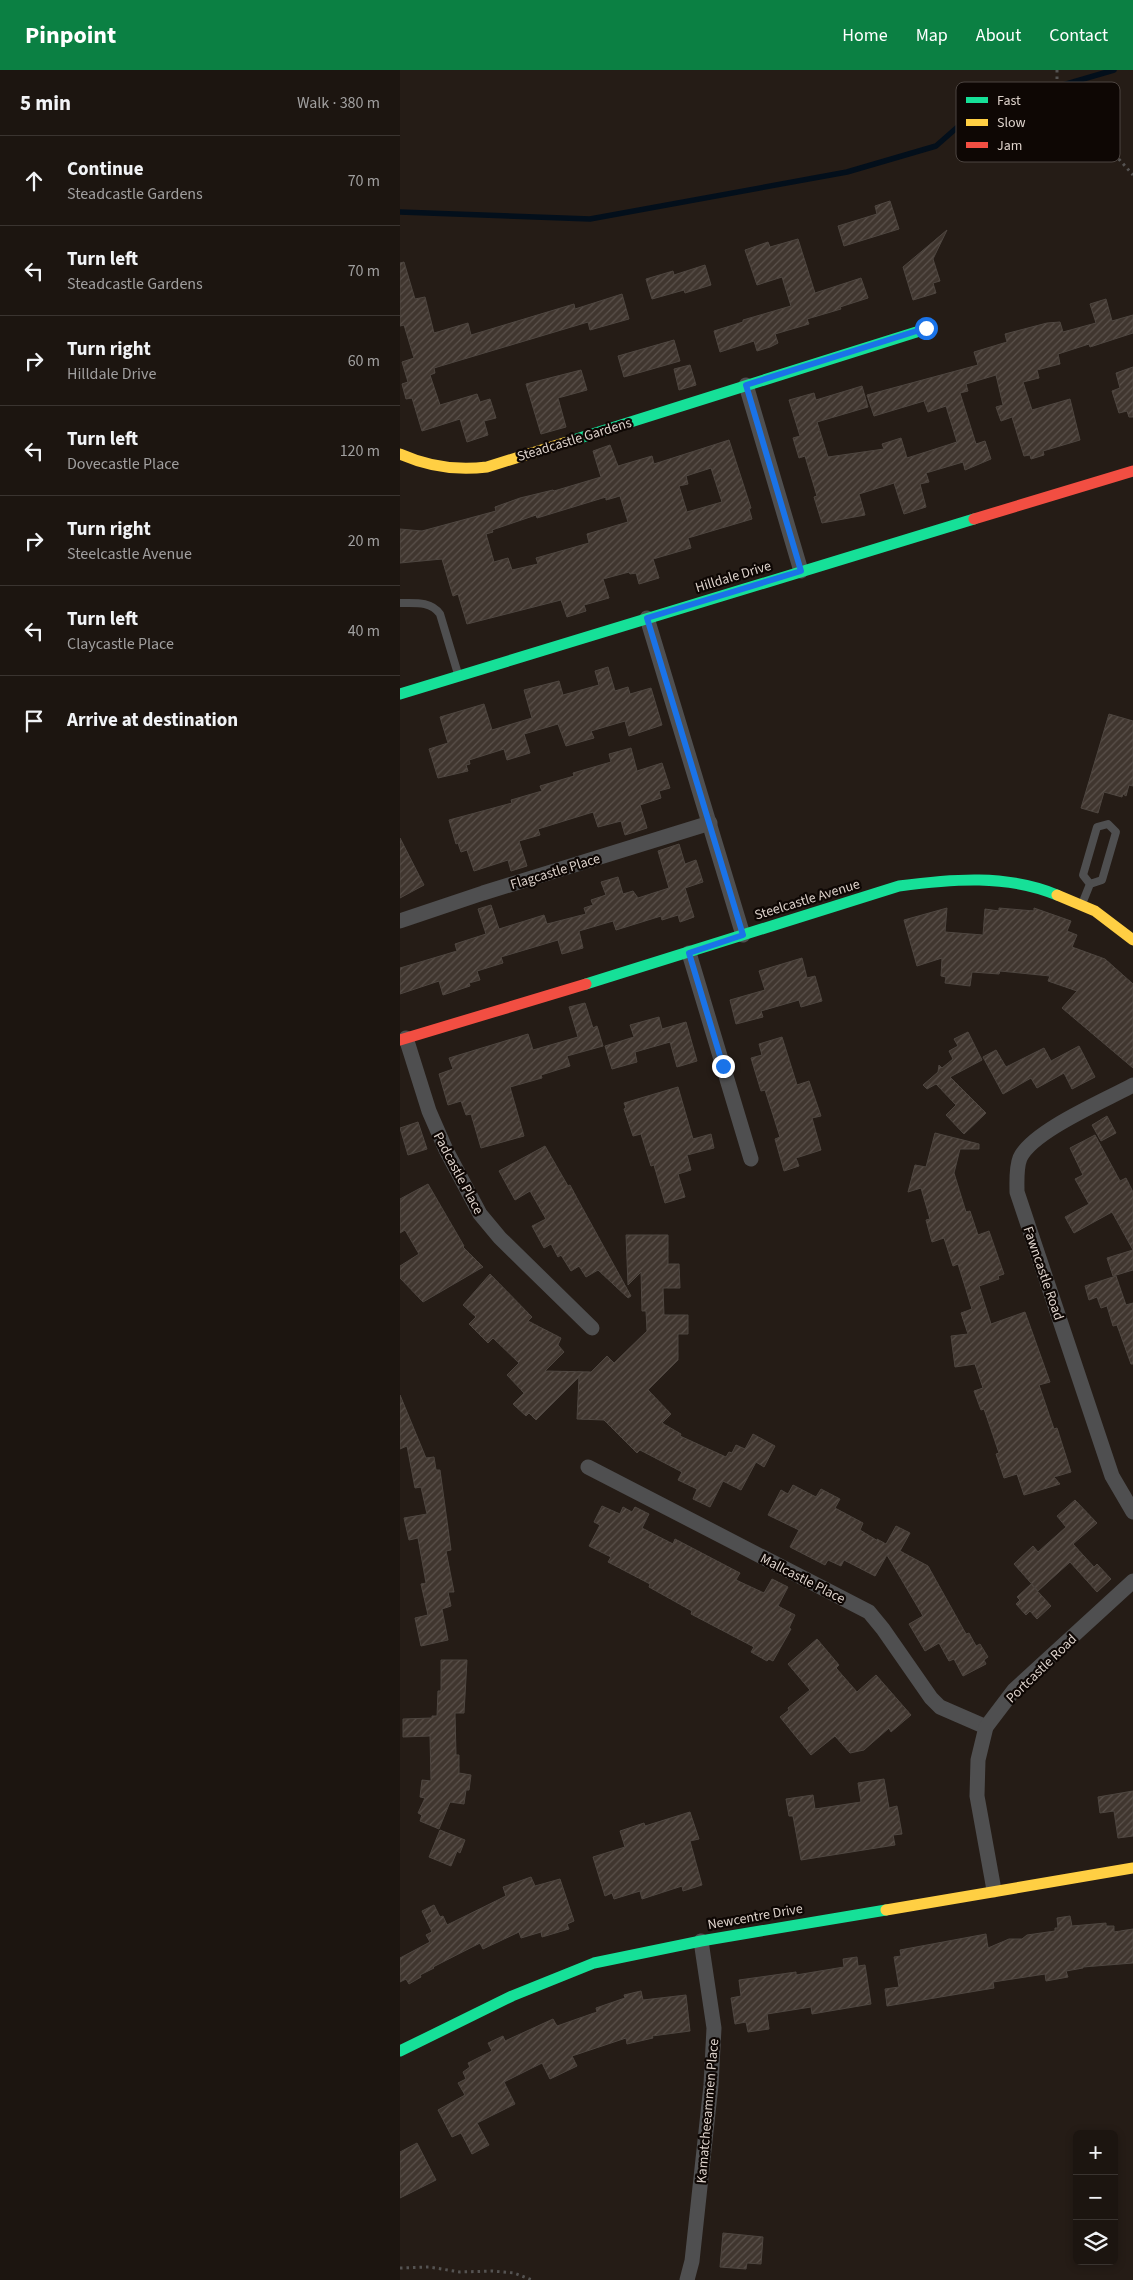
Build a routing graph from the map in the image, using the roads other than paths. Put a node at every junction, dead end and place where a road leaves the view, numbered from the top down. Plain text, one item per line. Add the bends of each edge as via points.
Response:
1 (926, 328) dead end
2 (746, 385) junction
3 (400, 454) edge
4 (1133, 471) edge
5 (801, 571) junction
6 (400, 603) edge
7 (647, 618) junction
8 (459, 676) junction
9 (400, 694) edge
10 (710, 823) junction
11 (1090, 884) junction
12 (1081, 905) junction
13 (400, 922) edge
14 (743, 935) junction
15 (1133, 940) edge
16 (689, 953) junction
17 (403, 1039) edge
18 (1133, 1085) edge
19 (751, 1159) dead end
20 (592, 1328) dead end
21 (588, 1468) dead end
22 (1133, 1512) edge
23 (1133, 1582) edge
24 (986, 1727) junction
25 (1133, 1868) edge
26 (994, 1890) junction
27 (701, 1941) junction
28 (400, 2051) edge
29 (687, 2280) edge

1 - 2 street, Steadcastle Gardens
2 - 3 street, Steadcastle Gardens via 487,467 447,469 419,464
2 - 5 street
4 - 5 street, Hilldale Drive
5 - 7 street, Hilldale Drive
6 - 8 lane via 429,604 440,614
7 - 8 street, Hilldale Drive
7 - 10 street
8 - 9 street, Hilldale Drive
10 - 13 street, Flagcastle Place
10 - 14 street
11 - 11 lane via 1083,875 1097,827 1108,824 1116,832 1102,880
11 - 12 lane
12 - 14 street, Steelcastle Avenue via 1034,886 950,879 900,886
12 - 15 street, Steelcastle Avenue
14 - 16 street, Steelcastle Avenue
16 - 17 street, Steelcastle Avenue
16 - 19 street
17 - 20 street, Padcastle Place via 446,1150 480,1214 500,1238
18 - 22 street, Fawncastle Road via 1038,1136 1020,1157 1017,1192 1112,1476
21 - 24 street, Mallcastle Place via 869,1612 931,1698 940,1706
23 - 24 street, Portcastle Road via 1014,1690
24 - 26 street, Portcastle Road via 978,1760 977,1796
25 - 26 street, Newcentre Drive
26 - 27 street, Newcentre Drive
27 - 28 street, Newcentre Drive via 594,1963 512,1996
27 - 29 street, Kamatcheeammen Place via 714,2028 712,2085 692,2261

